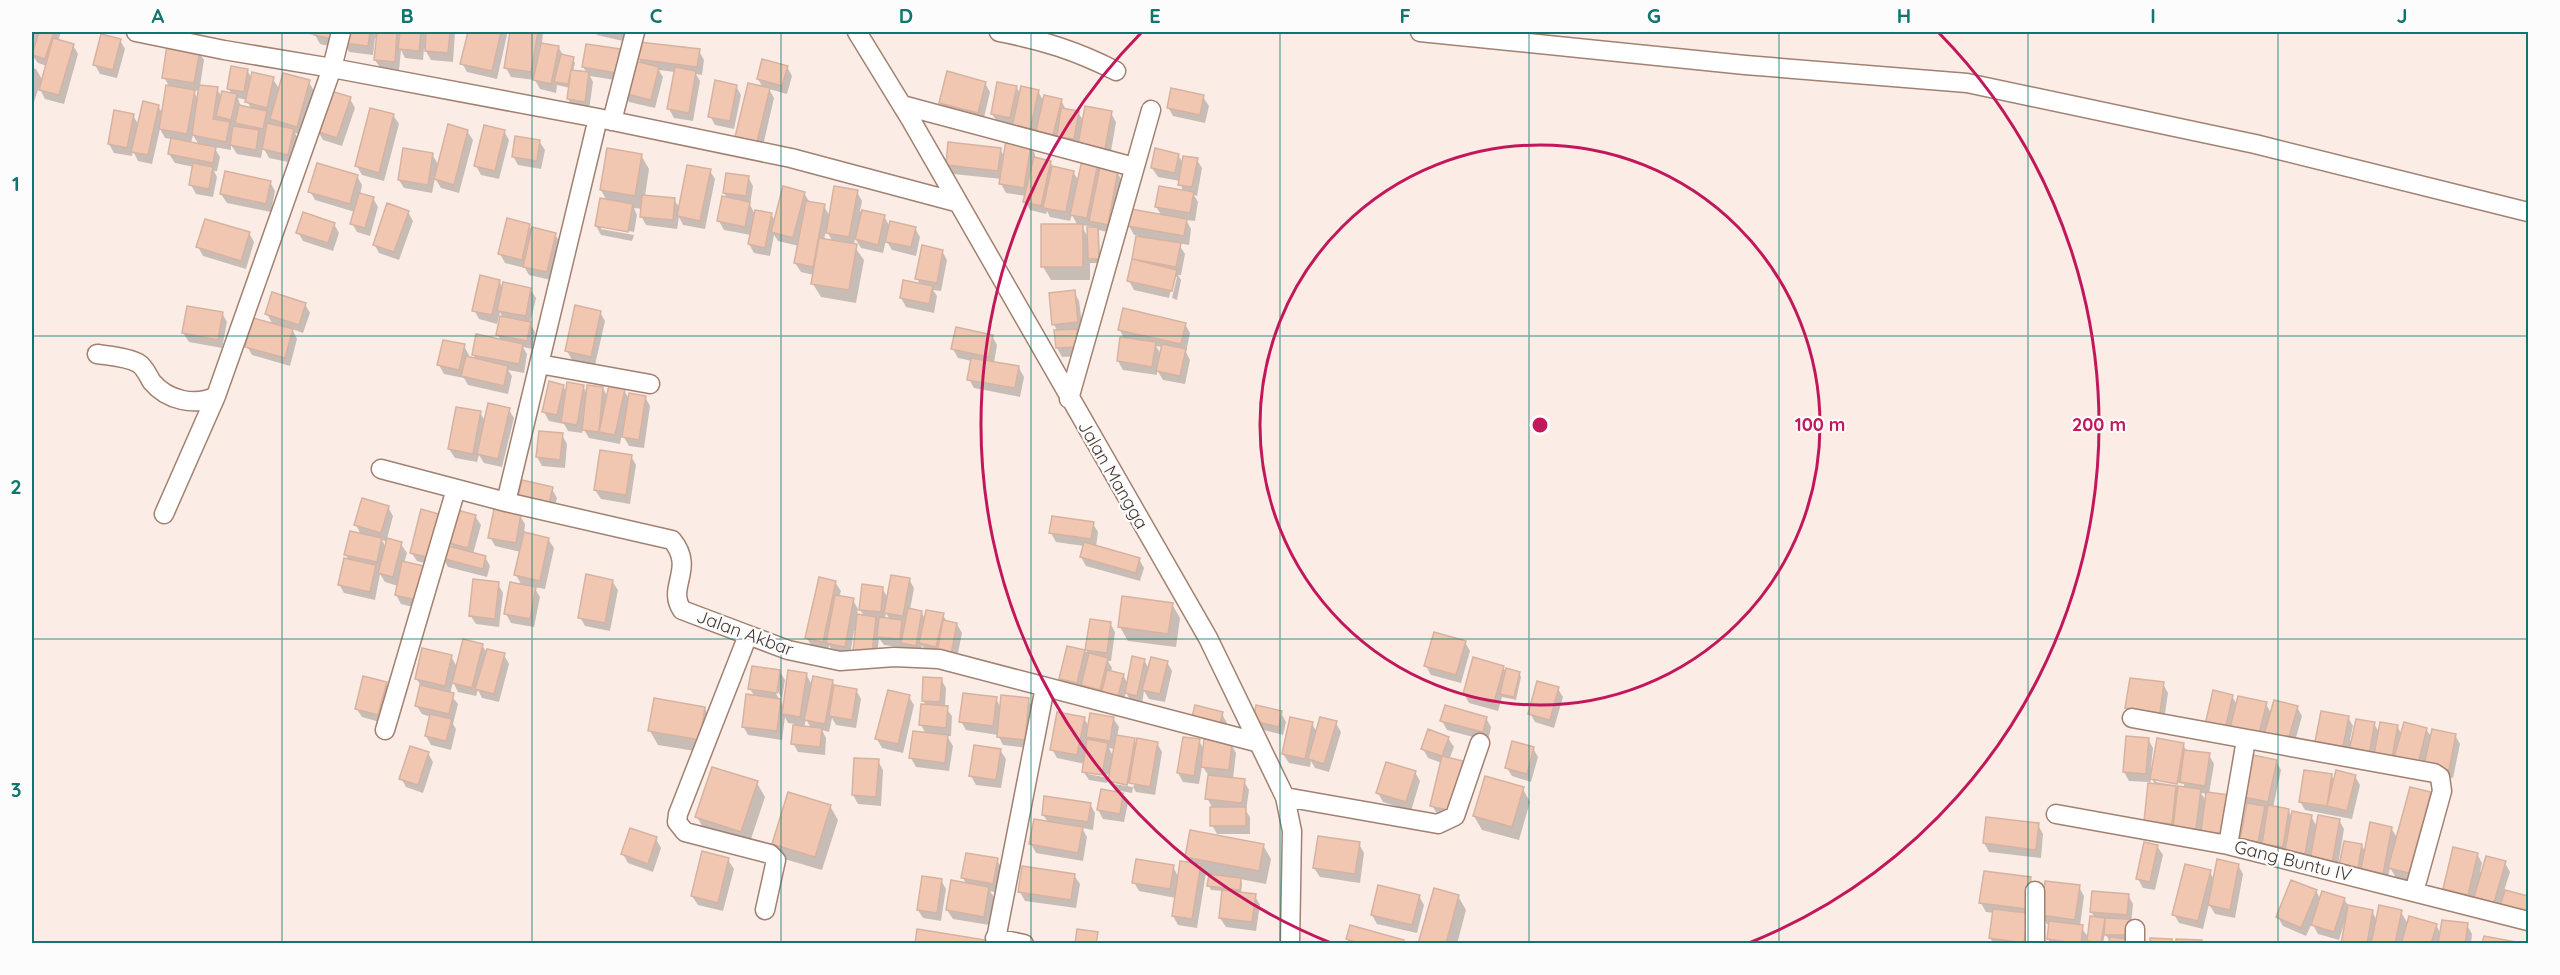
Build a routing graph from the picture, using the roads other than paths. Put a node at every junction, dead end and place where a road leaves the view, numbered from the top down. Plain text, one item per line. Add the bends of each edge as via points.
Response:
1 (136, 32) edge
2 (341, 32) edge
3 (635, 32) edge
4 (857, 32) edge
5 (999, 32) edge
6 (1420, 32) edge
7 (332, 68) junction
8 (1116, 71) dead end
9 (902, 105) junction
10 (1151, 110) dead end
11 (605, 120) junction
12 (1134, 167) junction
13 (956, 202) junction
14 (2529, 213) edge
15 (97, 354) dead end
16 (539, 364) junction
17 (650, 384) dead end
18 (216, 396) junction
19 (1070, 399) junction
20 (381, 469) dead end
21 (456, 489) junction
22 (506, 502) junction
23 (164, 514) dead end
24 (748, 635) junction
25 (1045, 687) junction
26 (2132, 718) dead end
27 (385, 730) dead end
28 (2246, 740) junction
29 (1256, 742) junction
30 (1480, 743) dead end
31 (1285, 797) junction
32 (2056, 814) dead end
33 (2228, 845) junction
34 (2035, 891) dead end
35 (2414, 892) junction
36 (765, 910) dead end
37 (2529, 921) edge
38 (995, 941) edge
39 (1024, 944) edge
40 (1290, 944) edge
41 (2035, 944) edge

1 - 7 street
2 - 7 street
3 - 11 street
4 - 9 street, Jalan Mangga
5 - 8 street via 1083,54
6 - 14 street via 1967,83 2255,144
7 - 11 street
7 - 18 street
9 - 12 street
9 - 13 street, Jalan Mangga
10 - 12 street
11 - 13 street via 791,158
11 - 16 street
12 - 19 street
13 - 19 street, Jalan Mangga
15 - 18 street via 142,365 162,393 174,398 207,401
16 - 17 street
16 - 22 street
18 - 23 street
19 - 29 street, Jalan Mangga via 1208,638
20 - 21 street
21 - 22 street
21 - 27 street
22 - 24 street, Jalan Akbar via 672,540 683,558 677,604 682,610
24 - 25 street, Jalan Akbar via 788,650 840,661 939,658
24 - 36 street via 677,822 685,832 770,854 776,860
25 - 29 street, Jalan Akbar
25 - 38 street
26 - 28 street
28 - 33 street
28 - 35 street via 2440,777 2442,791
29 - 31 street, Jalan Mangga
30 - 31 street via 1455,816 1438,824
31 - 40 street, Jalan Mangga via 1292,831
32 - 33 street, Gang Buntu IV
33 - 35 street, Gang Buntu IV
34 - 41 street
35 - 37 street, Gang Buntu IV
38 - 39 street

